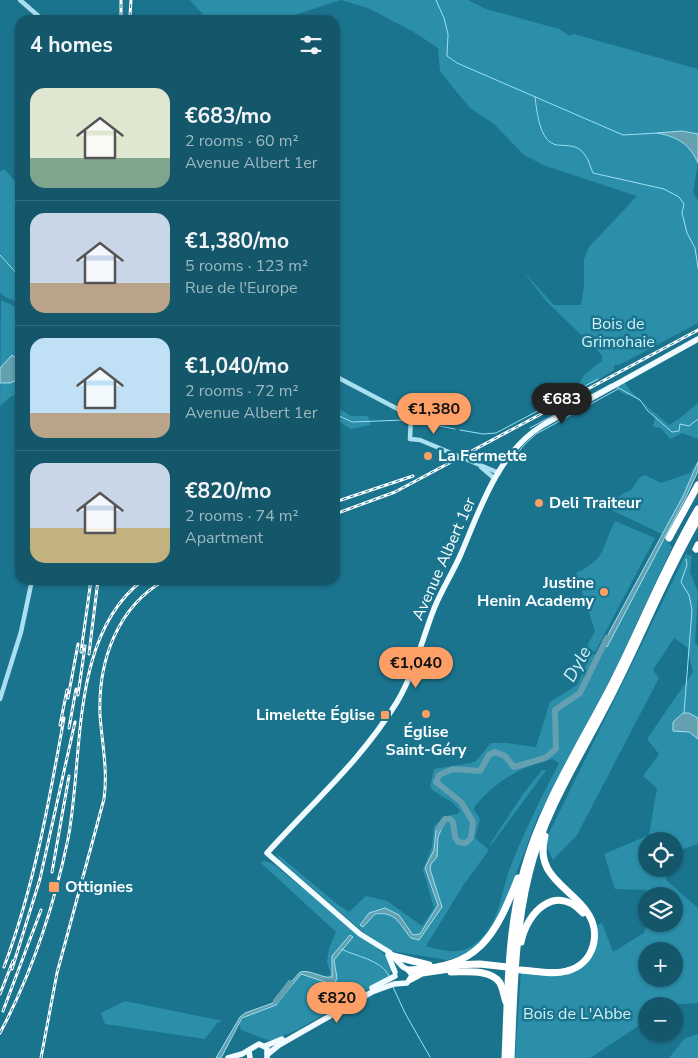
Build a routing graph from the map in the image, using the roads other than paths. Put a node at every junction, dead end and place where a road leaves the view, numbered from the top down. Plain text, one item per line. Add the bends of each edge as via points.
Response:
1 (20, 0) edge
2 (37, 15) edge
3 (698, 339) edge
4 (340, 379) edge
5 (478, 464) junction
6 (499, 472) junction
7 (495, 479) junction
8 (698, 485) edge
9 (698, 509) edge
10 (698, 519) edge
11 (685, 535) junction
12 (669, 538) dead end
13 (677, 550) junction
14 (31, 585) edge
15 (0, 699) edge
16 (550, 816) junction
17 (524, 870) junction
18 (380, 946) junction
19 (470, 955) junction
20 (393, 956) junction
21 (516, 957) junction
22 (438, 966) junction
23 (496, 966) junction
24 (406, 968) junction
25 (431, 972) junction
26 (395, 974) junction
27 (411, 979) junction
28 (399, 983) junction
29 (508, 1004) junction
30 (265, 1046) junction
31 (249, 1051) junction
32 (268, 1056) edge
33 (228, 1058) edge
34 (250, 1058) edge
35 (505, 1058) edge
36 (511, 1058) edge

1 - 2 street
3 - 6 main road, Avenue Albert 1er via 532,431 515,447
4 - 5 street via 410,416 410,439 420,440
5 - 6 street
5 - 7 street
6 - 7 main road, Avenue Albert 1er
7 - 18 main road, Avenue Albert 1er via 440,593 408,682 397,701 359,756 267,853 360,934
8 - 12 highway
9 - 11 highway
10 - 11 highway
11 - 13 highway
13 - 16 highway via 619,681
13 - 17 highway via 545,813
14 - 15 street via 22,628
16 - 21 highway via 529,872
16 - 21 highway via 542,849 545,863 554,878 587,912 594,926 595,941 583,962 568,971 521,969 569,967 583,957 590,946 592,931 582,911 566,903 550,902 535,911 526,925
17 - 19 highway via 500,923 488,940
17 - 29 highway via 512,930
18 - 20 main road
18 - 26 main road via 390,958
19 - 22 highway
19 - 23 highway
20 - 22 highway
20 - 24 main road
21 - 36 highway
22 - 23 highway
22 - 24 highway
23 - 25 highway via 507,968 452,968
24 - 26 main road
24 - 27 main road
25 - 27 highway
25 - 29 highway via 489,975 499,981
26 - 28 main road
26 - 30 main road via 307,1026
27 - 28 main road via 407,983
28 - 32 main road via 359,999 274,1048
29 - 35 highway
30 - 31 main road via 256,1044
30 - 32 main road
31 - 33 main road
31 - 34 main road

